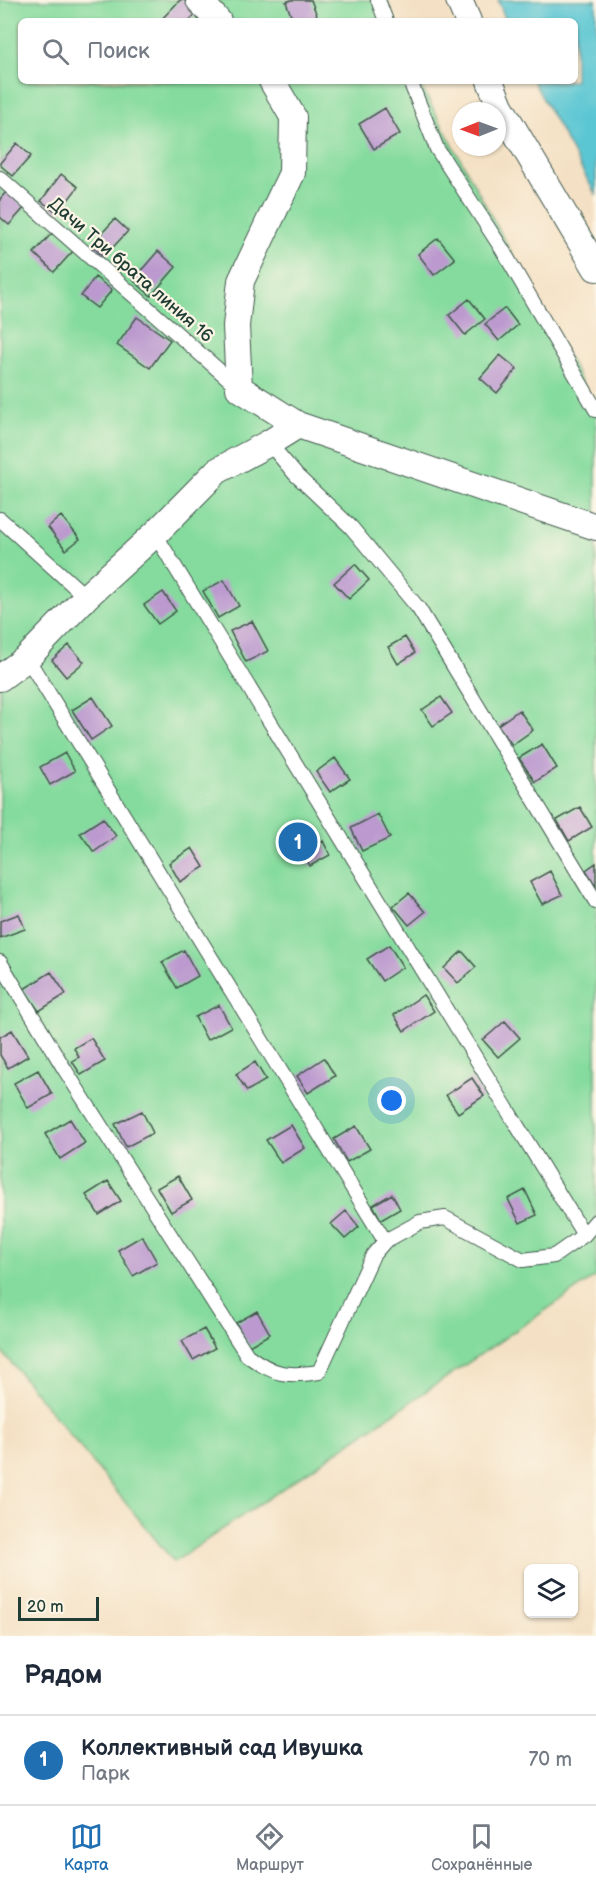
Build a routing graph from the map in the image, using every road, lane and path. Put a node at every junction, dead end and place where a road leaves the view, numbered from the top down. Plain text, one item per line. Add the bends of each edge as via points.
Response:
1 (378, 0) edge
2 (459, 0) edge
3 (385, 18) edge
4 (467, 18) edge
5 (274, 84) edge
6 (411, 84) edge
7 (491, 84) edge
8 (0, 178) edge
9 (596, 268) edge
10 (239, 388) junction
11 (596, 410) edge
12 (298, 425) junction
13 (269, 443) junction
14 (0, 519) edge
15 (596, 527) edge
16 (155, 534) junction
17 (86, 597) junction
18 (27, 658) junction
19 (0, 678) edge
20 (596, 902) edge
21 (0, 962) edge
22 (596, 1221) edge
23 (584, 1235) junction
24 (385, 1241) junction

1 - 3 lane
2 - 4 street
5 - 10 street via 293,117 292,173 241,280 236,326
6 - 11 lane via 437,149 502,249
7 - 9 street via 500,106
8 - 10 lane, Дачи Три брата линия 16
10 - 12 street
12 - 13 street
12 - 15 street
13 - 16 street via 217,471
13 - 20 lane via 296,475 351,527 419,609
14 - 17 lane
16 - 17 street
16 - 23 lane
17 - 18 street
18 - 19 street
18 - 24 lane
21 - 24 lane via 247,1355 266,1369 293,1376 319,1372 373,1255
22 - 23 lane
23 - 24 lane via 555,1256 523,1260 445,1218 420,1222

